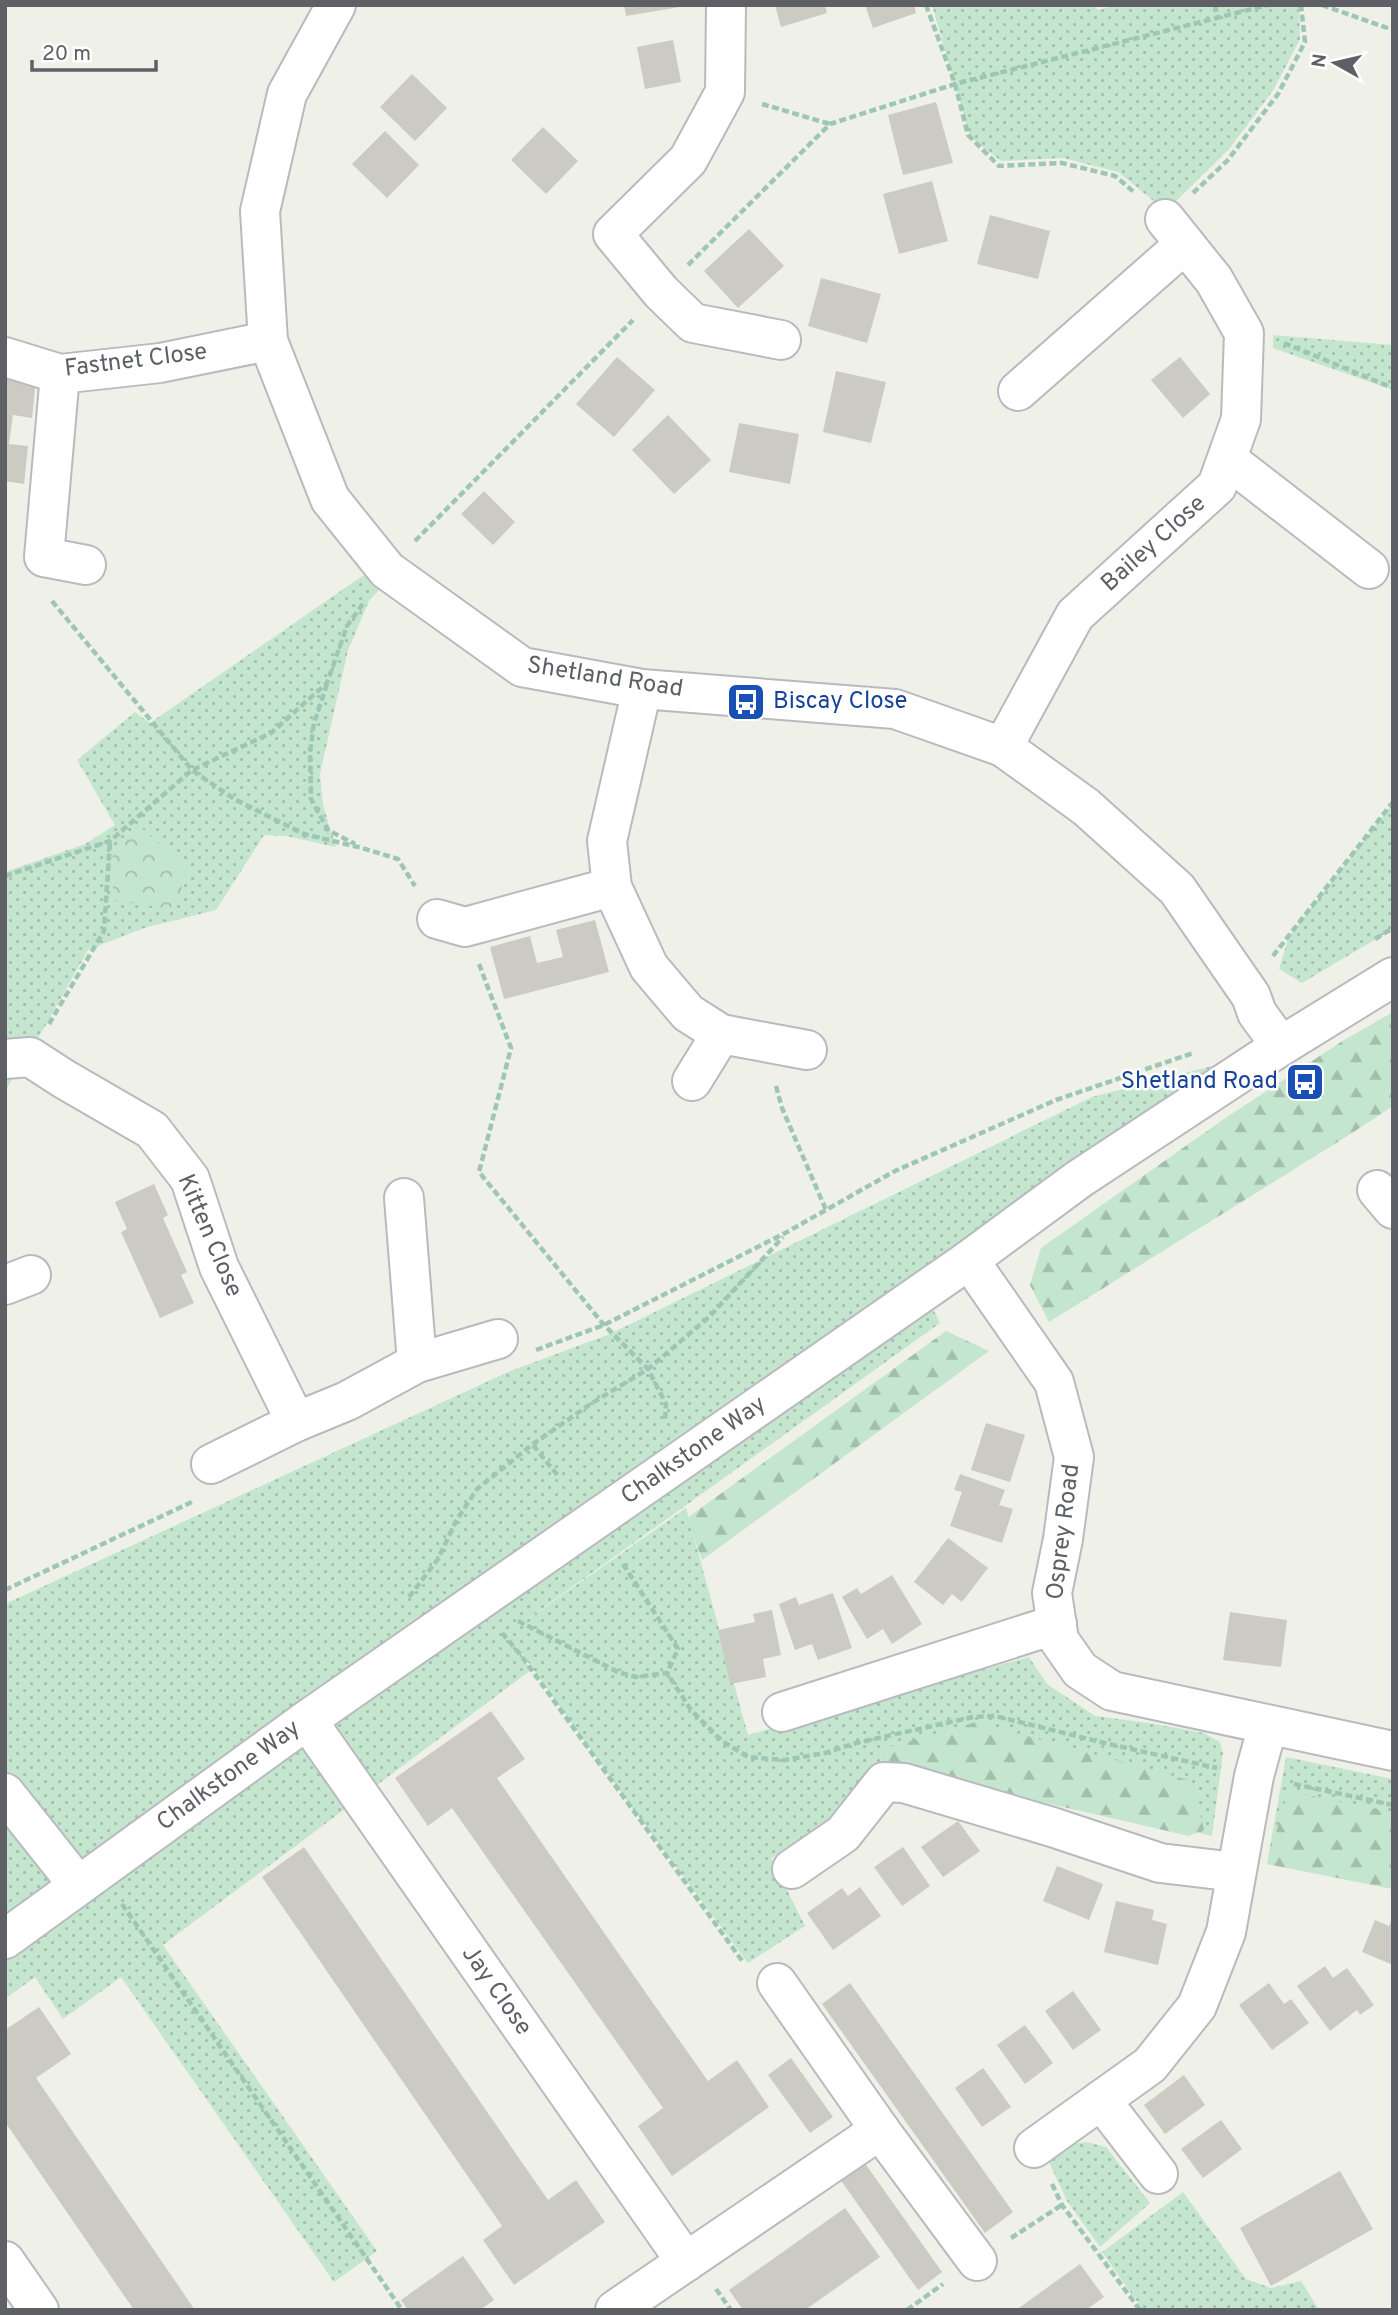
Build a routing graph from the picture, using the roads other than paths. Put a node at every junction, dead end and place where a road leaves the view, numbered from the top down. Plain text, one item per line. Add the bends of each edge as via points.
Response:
1 (336, 5) edge
2 (726, 5) edge
3 (781, 340) dead end
4 (268, 341) junction
5 (5, 357) edge
6 (60, 374) junction
7 (1018, 391) dead end
8 (1227, 459) junction
9 (86, 565) dead end
10 (1369, 569) dead end
11 (642, 689) junction
12 (1003, 747) junction
13 (612, 887) junction
14 (451, 923) road end
15 (1393, 977) edge
16 (721, 1034) junction
17 (1281, 1046) junction
18 (807, 1050) dead end
19 (18, 1058) edge
20 (692, 1081) dead end
21 (404, 1198) dead end
22 (969, 1260) junction
23 (498, 1339) dead end
24 (417, 1363) junction
25 (296, 1422) junction
26 (205, 1481) road end
27 (1056, 1624) junction
28 (782, 1712) dead end
29 (307, 1720) junction
30 (1268, 1725) junction
31 (1393, 1751) edge
32 (5, 1793) edge
33 (792, 1869) dead end
34 (1236, 1872) junction
35 (78, 1885) junction
36 (5, 1939) edge
37 (777, 1983) road end
38 (1101, 2100) junction
39 (880, 2130) junction
40 (1034, 2148) road end
41 (1158, 2174) dead end
42 (5, 2261) edge
43 (977, 2261) dead end
44 (686, 2262) junction
45 (39, 2310) edge
46 (615, 2310) edge

1 - 4 street, Shetland Road via 288,94 260,211
2 - 3 street via 725,92 688,160 613,233 693,323
4 - 6 street, Fastnet Close via 160,363
4 - 11 street, Shetland Road via 330,499 387,570 522,667
5 - 6 street, Fastnet Close
6 - 9 street via 44,557
7 - 8 street, Bailey Close via 1175,232 1214,280 1244,332 1241,419
8 - 10 street
8 - 12 street, Bailey Close via 1217,486 1076,615
11 - 12 street, Shetland Road via 895,709
11 - 13 street via 607,841
12 - 17 street, Shetland Road via 1086,807 1177,889
13 - 14 street
13 - 16 street via 649,967 688,1013
15 - 17 street, Chalkstone Way
16 - 18 street
16 - 20 street
17 - 22 street, Chalkstone Way via 1079,1179
19 - 25 street, Kitten Close via 152,1130 190,1179 219,1267
21 - 24 street
22 - 27 street, Osprey Road via 1054,1382 1074,1457 1052,1593
22 - 29 street, Chalkstone Way
23 - 24 street
24 - 25 street
25 - 26 street
27 - 28 street
27 - 30 street, Osprey Road via 1059,1640 1080,1670 1112,1691
29 - 35 street, Chalkstone Way
29 - 44 street, Jay Close
30 - 31 street, Osprey Road
30 - 34 street
32 - 35 street
33 - 34 street via 843,1833 884,1782 904,1783 1160,1863
34 - 38 street via 1226,1932 1197,2006 1150,2065
35 - 36 street, Chalkstone Way
37 - 39 street
38 - 40 street
38 - 41 street
39 - 43 street
39 - 44 street
42 - 45 street
44 - 46 street

